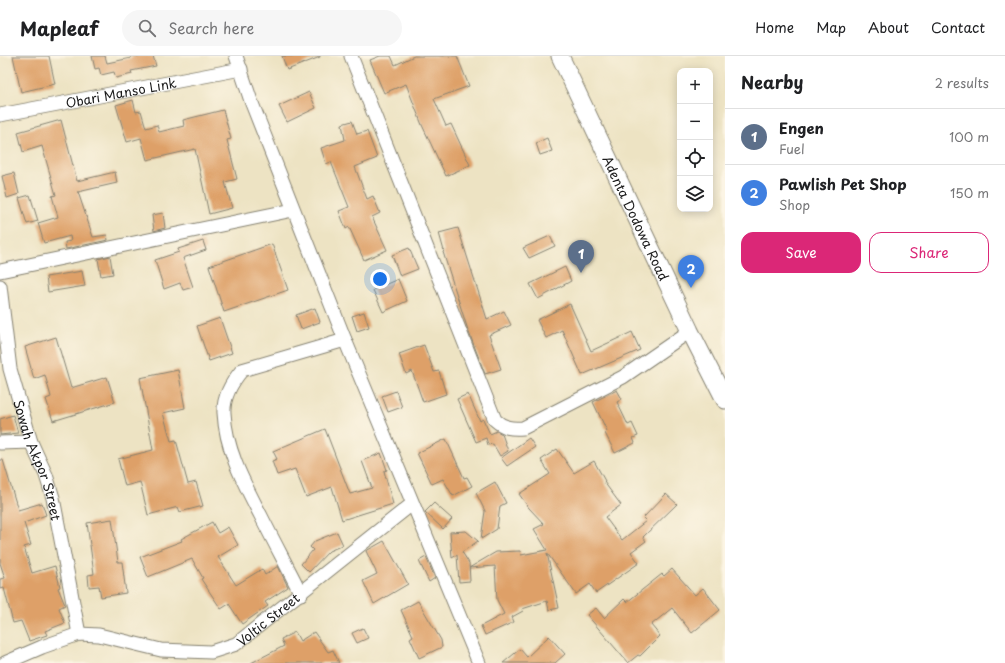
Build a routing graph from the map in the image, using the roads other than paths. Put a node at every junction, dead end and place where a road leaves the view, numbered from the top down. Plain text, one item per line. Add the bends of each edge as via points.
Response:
1 (236, 56) edge
2 (351, 56) edge
3 (560, 56) edge
4 (241, 69) junction
5 (0, 115) edge
6 (293, 210) junction
7 (0, 272) edge
8 (0, 286) edge
9 (690, 331) junction
10 (345, 340) junction
11 (725, 400) edge
12 (31, 442) junction
13 (0, 443) edge
14 (412, 504) junction
15 (301, 594) junction
16 (79, 634) junction
17 (5, 663) edge
18 (480, 663) edge

1 - 4 street
2 - 9 street via 495,420 511,429 523,428 596,392 645,363
3 - 9 main road, Adenta Dodowa Road
4 - 5 street, Obari Manso Link
4 - 6 street
6 - 7 street
6 - 10 street
8 - 12 street, Sowah Akpor Street via 10,369
9 - 11 main road, Adenta Dodowa Road
10 - 14 street
10 - 15 street via 242,370 232,381 226,396 224,412 229,443 238,470
12 - 13 street
12 - 16 street, Sowah Akpor Street via 53,498
14 - 15 street, Voltic Street
14 - 18 street
15 - 16 street, Voltic Street via 236,644 211,652 161,650 99,635
16 - 17 street, Voltic Street

